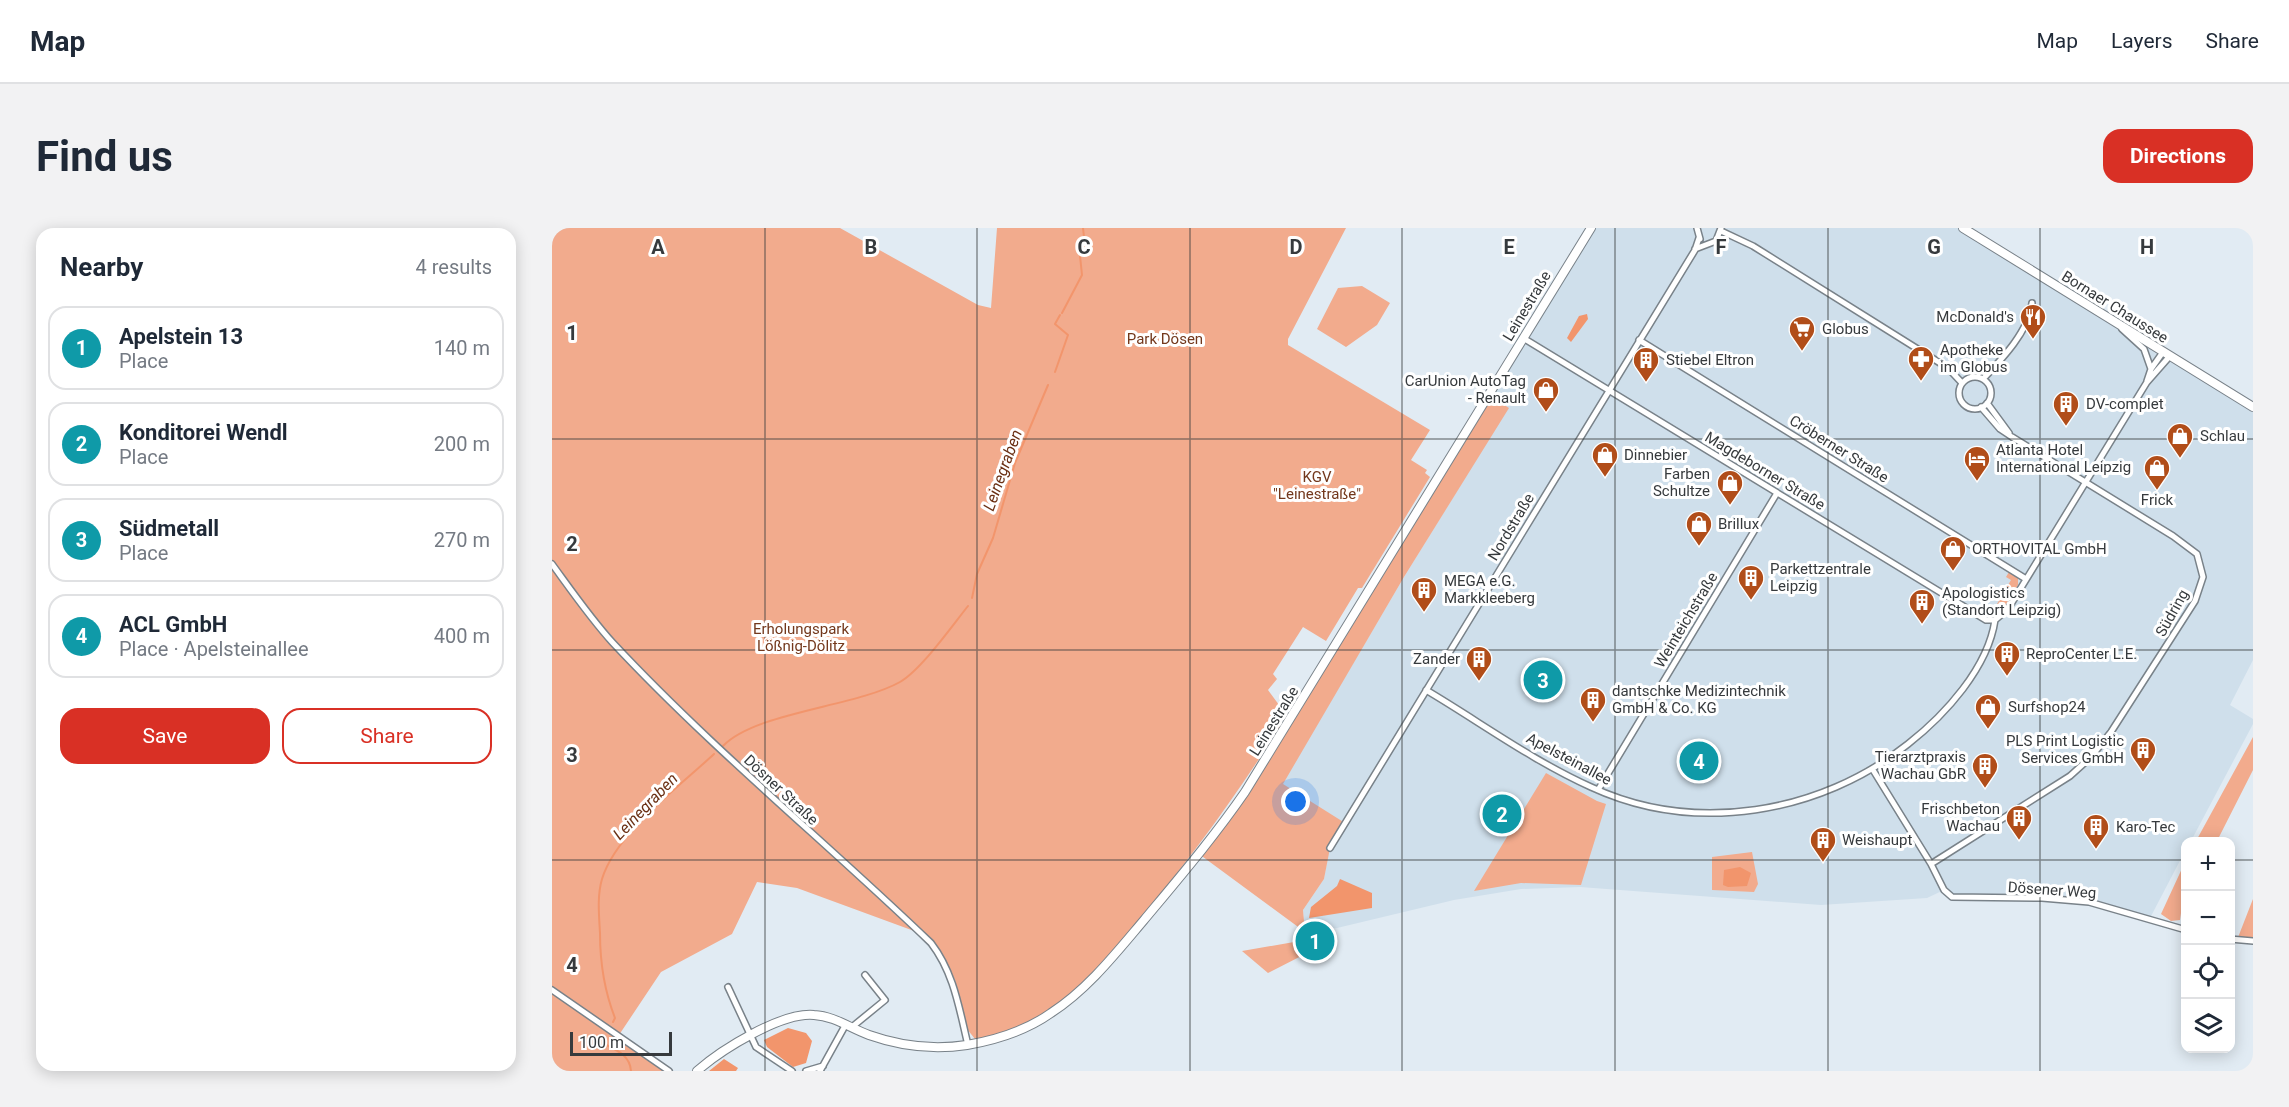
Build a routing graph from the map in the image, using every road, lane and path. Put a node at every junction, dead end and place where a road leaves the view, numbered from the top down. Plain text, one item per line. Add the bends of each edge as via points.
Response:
1 (1591, 228) edge
2 (1697, 228) edge
3 (1963, 228) edge
4 (1721, 230) edge
5 (1699, 238) junction
6 (1706, 243) junction
7 (1695, 249) junction
8 (2032, 303) dead end
9 (2112, 320) junction
10 (1523, 338) junction
11 (1639, 340) junction
12 (2166, 354) junction
13 (2151, 369) junction
14 (1983, 379) junction
15 (2147, 382) junction
16 (1962, 383) junction
17 (1608, 390) junction
18 (1987, 403) junction
19 (1981, 407) junction
20 (2253, 407) edge
21 (2012, 437) junction
22 (2085, 483) junction
23 (1777, 493) junction
24 (552, 564) edge
25 (2026, 579) junction
26 (1995, 620) junction
27 (1426, 690) junction
28 (1873, 770) junction
29 (1598, 790) junction
30 (1330, 848) dead end
31 (1931, 864) junction
32 (2181, 929) edge
33 (2235, 940) edge
34 (2253, 942) edge
35 (865, 975) dead end
36 (728, 987) dead end
37 (552, 990) edge
38 (849, 1026) junction
39 (751, 1036) junction
40 (968, 1045) junction
41 (822, 1069) edge
42 (669, 1071) edge
43 (697, 1071) edge
44 (792, 1071) edge
45 (806, 1071) edge

1 - 10 main road, Leinestraße
2 - 5 street
3 - 9 main road, Bornaer Chaussee
4 - 6 street, Nordstraße via 1716,241
4 - 16 street, Nordstraße via 1948,368
5 - 6 street
5 - 7 street, Nordstraße
6 - 7 street, Nordstraße
7 - 11 street, Nordstraße
8 - 14 street via 2031,314 2003,358
9 - 12 main road, Bornaer Chaussee
9 - 13 street via 2144,349
10 - 17 street, Magdeborner Straße
10 - 40 main road, Leinestraße via 1283,732 1198,856 1102,968 1065,1003 1018,1031
11 - 17 street, Nordstraße
11 - 25 street, Cröberner Straße
12 - 13 street, Apelsteinallee
12 - 15 street, Apelsteinallee
12 - 20 main road, Bornaer Chaussee
13 - 15 street, Apelsteinallee
14 - 16 street via 1973,377
14 - 18 street via 1990,391
15 - 22 street, Apelsteinallee
16 - 19 street, Nordstraße via 1961,401 1968,407
17 - 23 street, Magdeborner Straße
17 - 27 street, Nordstraße
18 - 19 street
18 - 21 street, Südring
19 - 21 street, Südring
21 - 22 street, Südring
22 - 25 street, Apelsteinallee
22 - 31 street, Südring via 2197,554 2203,577 2195,601 2138,694 2091,757 2053,788
23 - 26 street, Magdeborner Straße via 1986,620
23 - 29 street, Weinteichstraße
24 - 40 street, Dösner Straße via 611,641 637,667 739,768 931,943 952,980
25 - 26 street, Apelsteinallee via 2008,609
26 - 28 street, Apelsteinallee via 1992,639 1946,707 1925,730
27 - 29 street, Apelsteinallee via 1547,764
27 - 30 street, Nordstraße
28 - 29 street, Apelsteinallee via 1828,792 1787,804 1715,814 1641,806
28 - 31 street
31 - 32 street, Dösener Weg via 1952,897 2089,902
33 - 34 street
35 - 38 street via 885,1000
36 - 39 street
37 - 42 street
38 - 39 main road, Leinestraße via 806,1015
38 - 40 main road, Leinestraße via 916,1046
38 - 41 street
39 - 43 main road, Leinestraße
39 - 44 street via 756,1047
41 - 45 street

